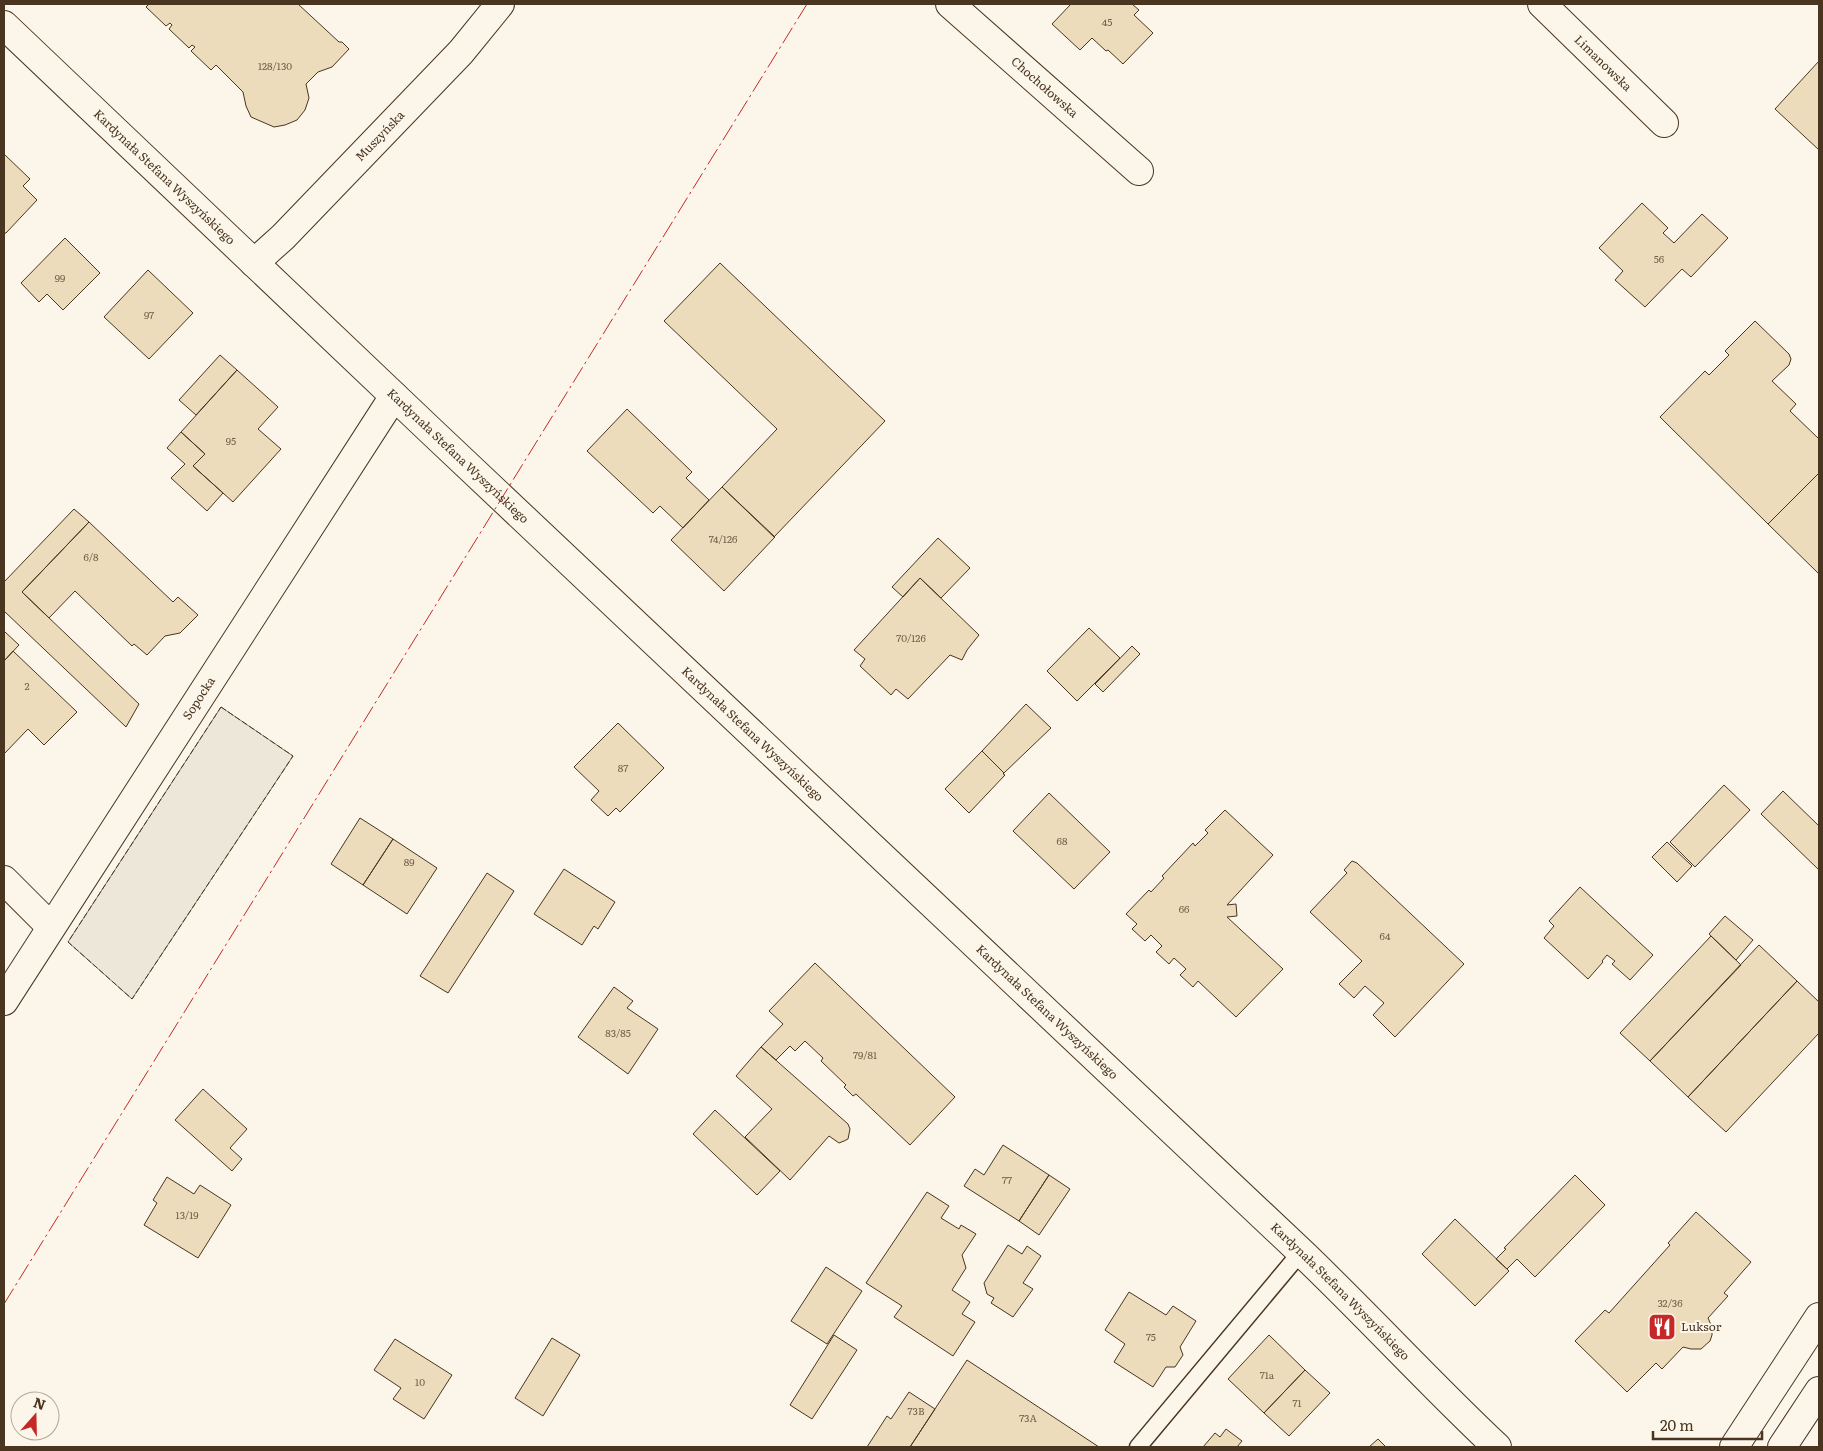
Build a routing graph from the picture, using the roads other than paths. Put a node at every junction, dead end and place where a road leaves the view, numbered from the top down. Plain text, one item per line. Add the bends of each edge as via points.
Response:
1 (500, 4) edge
2 (950, 4) edge
3 (1542, 4) edge
4 (4, 25) edge
5 (1664, 123) dead end
6 (1138, 171) dead end
7 (254, 263) junction
8 (394, 396) junction
9 (4, 880) edge
10 (51, 927) junction
11 (4, 1001) edge
12 (1301, 1252) junction
13 (1819, 1318) edge
14 (1819, 1392) edge
15 (1138, 1447) edge
16 (1497, 1447) edge
17 (1734, 1447) edge
18 (1782, 1447) edge

1 - 7 street, Muszyńska via 454,59 283,238
2 - 6 street, Chochołowska
3 - 5 street, Limanowska
4 - 7 street, Kardynała Stefana Wyszyńskiego
7 - 8 street, Kardynała Stefana Wyszyńskiego
8 - 10 street, Sopocka
8 - 12 street, Kardynała Stefana Wyszyńskiego
9 - 10 street
10 - 11 street, Sopocka
12 - 15 lane
12 - 16 street, Kardynała Stefana Wyszyńskiego
13 - 17 street
14 - 18 street

